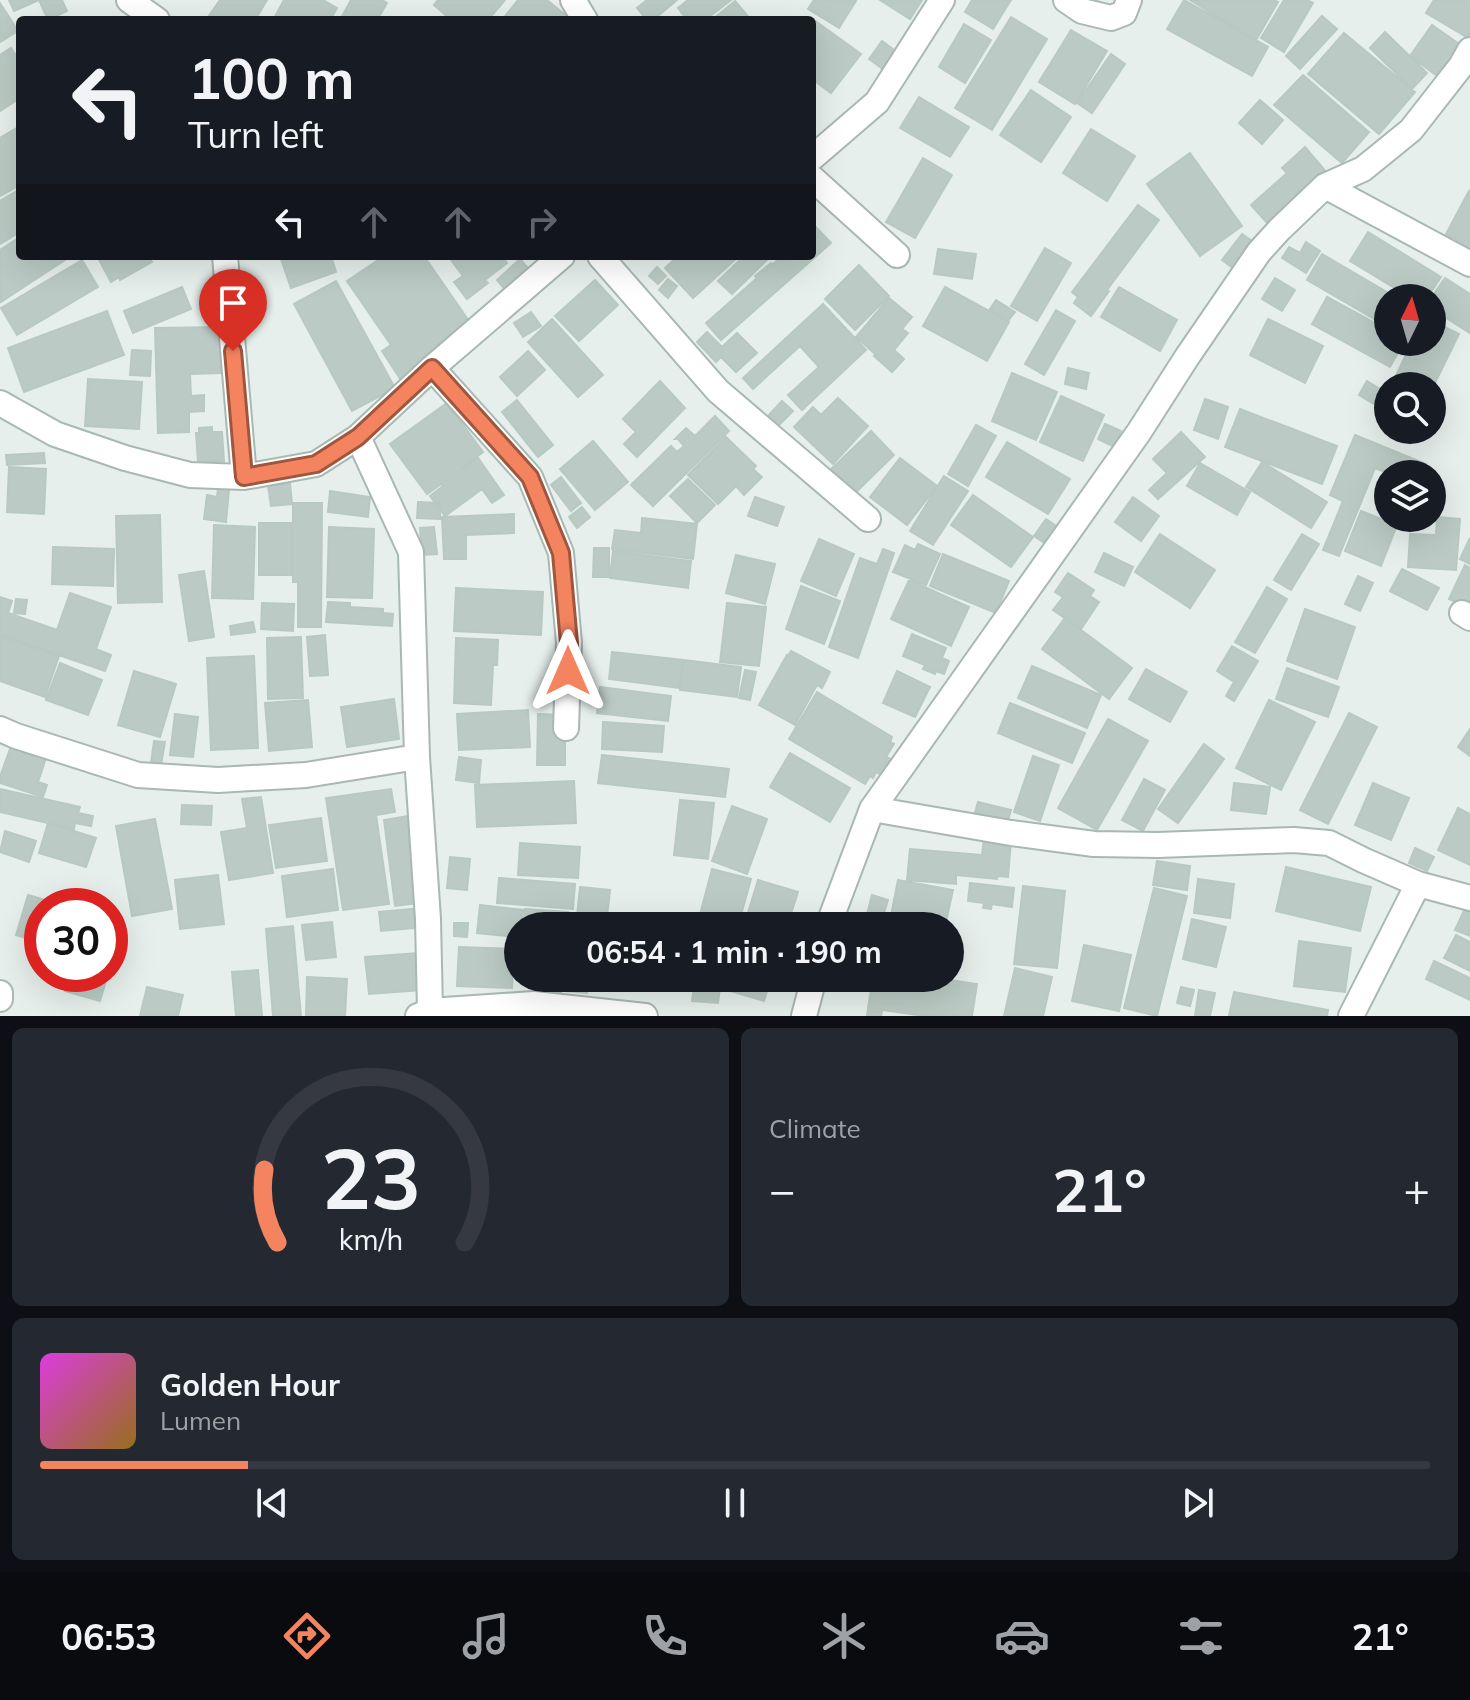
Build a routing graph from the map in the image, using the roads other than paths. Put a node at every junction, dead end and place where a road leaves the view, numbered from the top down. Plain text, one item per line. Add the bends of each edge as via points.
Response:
1 (129, 0) edge
2 (942, 0) edge
3 (1066, 0) edge
4 (1129, 0) edge
5 (151, 16) edge
6 (1470, 50) edge
7 (816, 155) edge
8 (816, 182) edge
9 (1325, 186) junction
10 (897, 255) dead end
11 (225, 260) edge
12 (557, 260) edge
13 (603, 260) edge
14 (1470, 264) edge
15 (432, 368) junction
16 (0, 403) edge
17 (358, 437) junction
18 (244, 477) junction
19 (868, 519) dead end
20 (566, 728) dead end
21 (0, 729) edge
22 (417, 757) junction
23 (872, 809) junction
24 (1418, 884) junction
25 (1470, 898) edge
26 (833, 912) edge
27 (810, 992) edge
28 (423, 1013) edge
29 (645, 1016) edge
30 (804, 1016) edge
31 (1351, 1016) edge

1 - 5 street
2 - 7 street via 877,102
3 - 4 street via 1082,11 1111,18 1124,13
6 - 9 street via 1411,130 1363,169
8 - 10 street
9 - 14 street
9 - 23 street via 1259,252 1139,432
11 - 18 street
12 - 15 street
13 - 19 street via 718,391
15 - 17 street
15 - 20 street via 530,477 561,553 569,643
16 - 18 street via 55,434 125,458 190,475
17 - 18 street via 316,464
17 - 22 street via 411,552
21 - 22 street via 151,776 218,780 306,775
22 - 28 street via 428,919
23 - 24 street via 1094,844 1329,843
23 - 26 street
24 - 25 street
24 - 31 street
27 - 30 street
28 - 29 street via 534,1004

